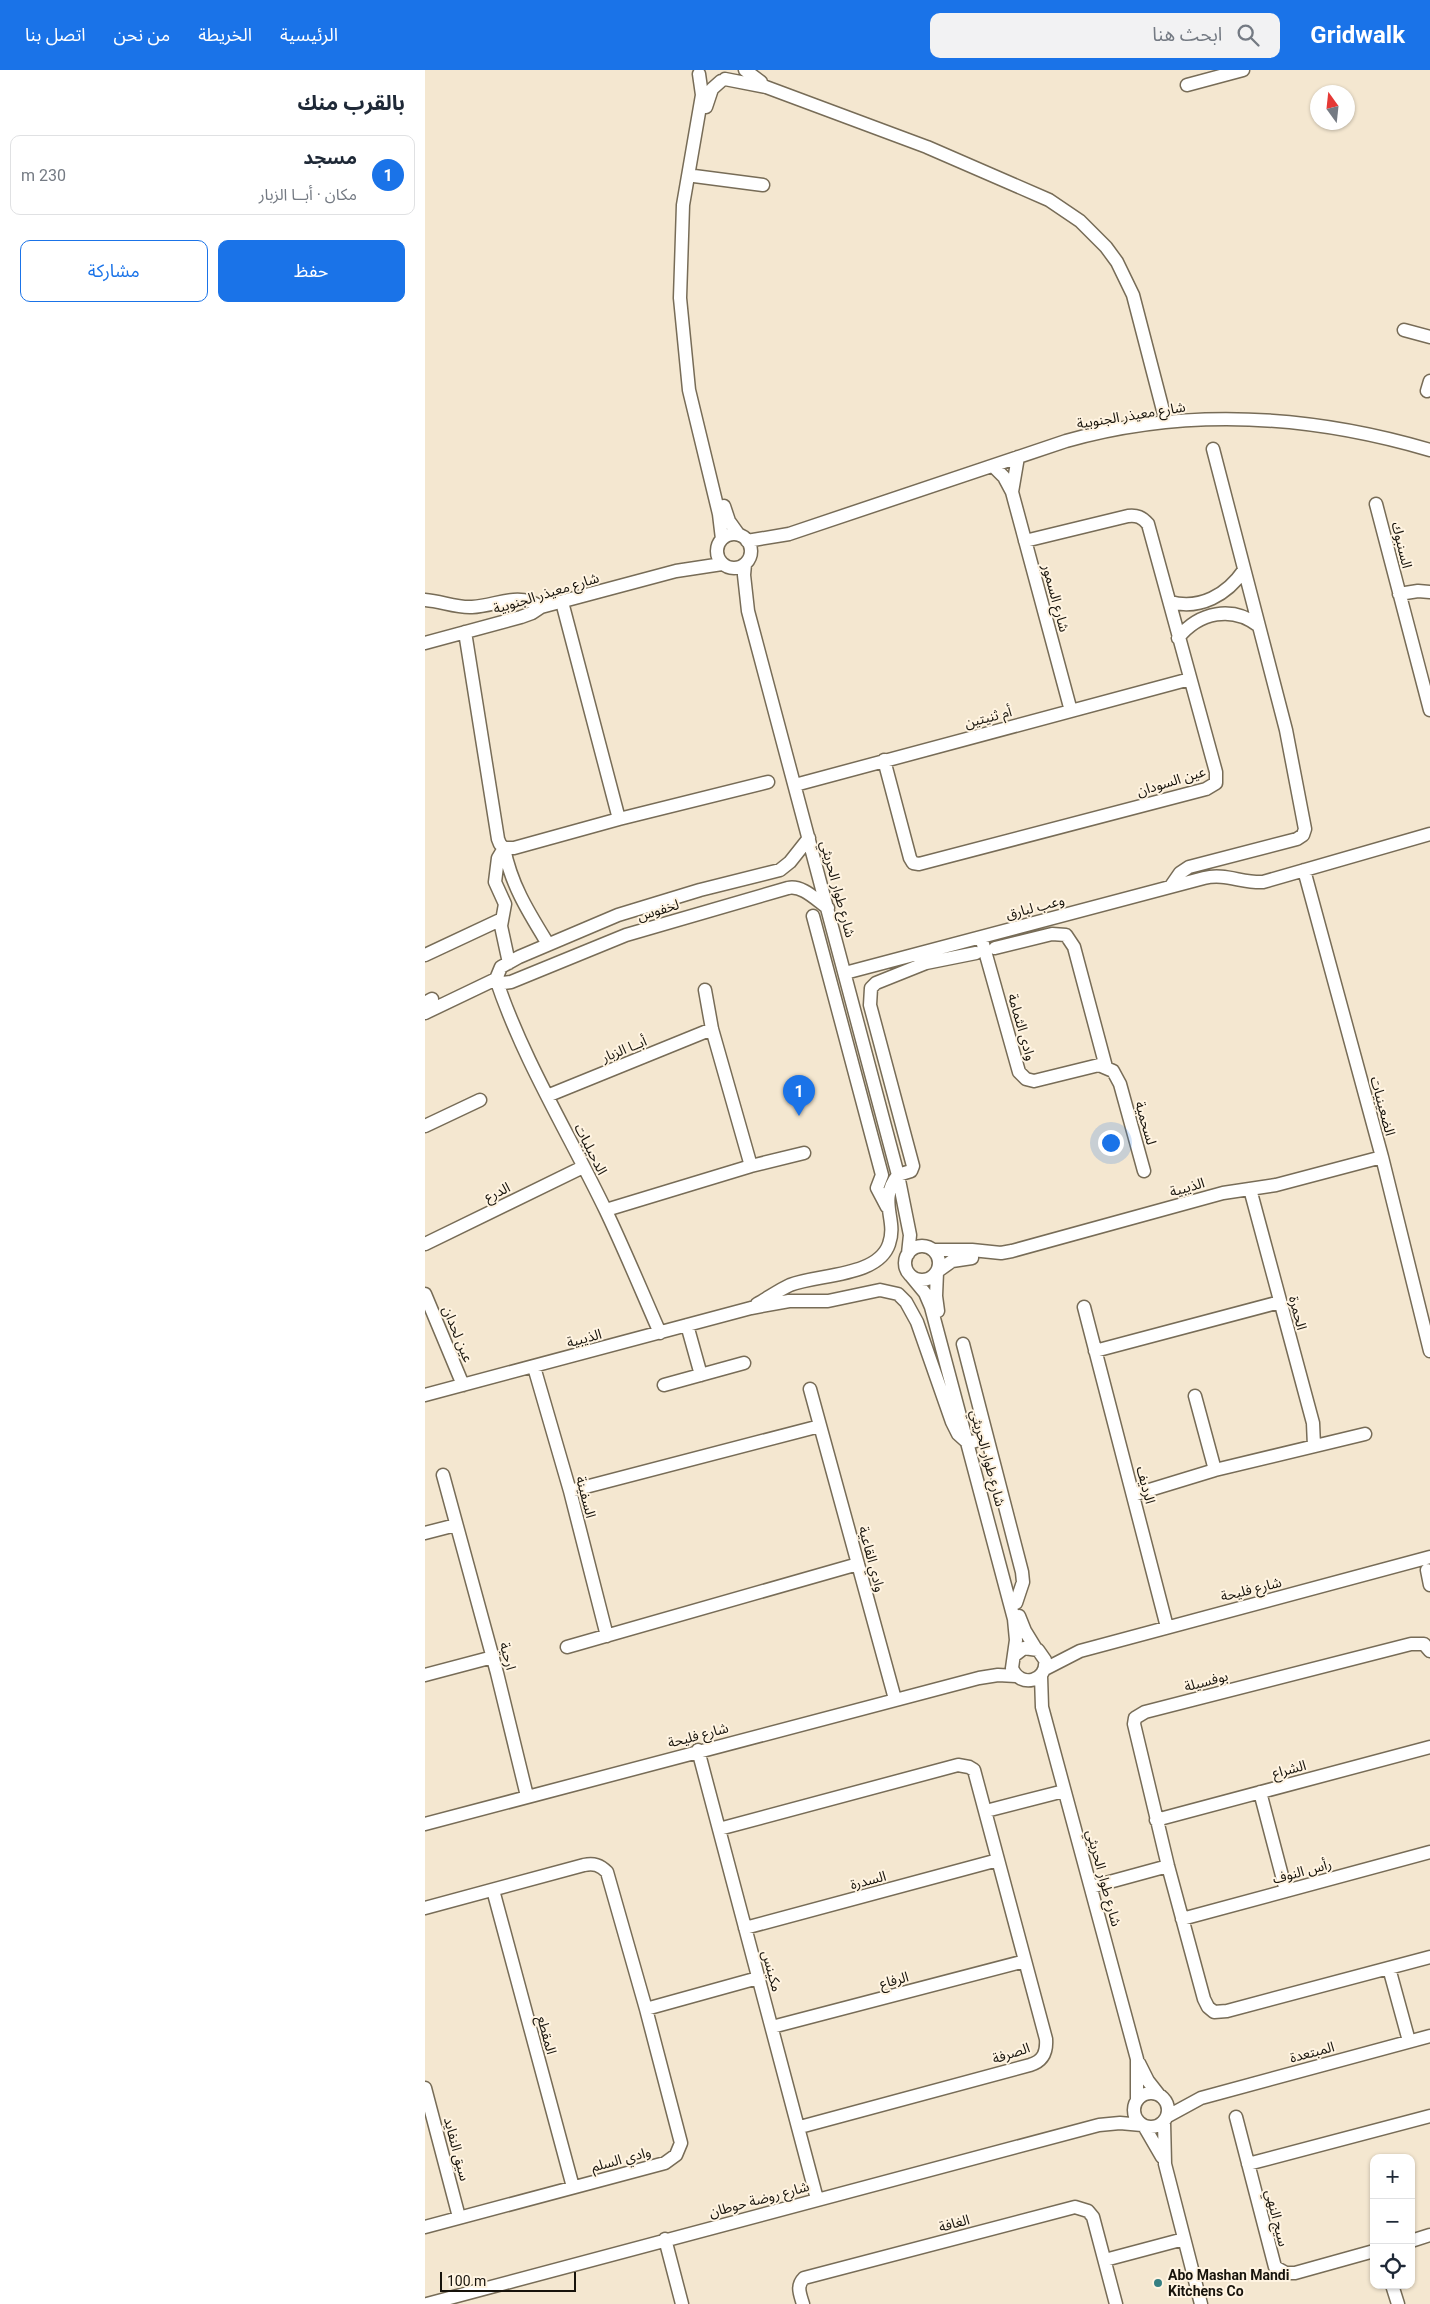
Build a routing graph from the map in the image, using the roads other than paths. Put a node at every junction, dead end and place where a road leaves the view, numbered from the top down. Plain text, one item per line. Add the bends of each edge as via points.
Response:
1 (745, 70) edge
2 (1243, 70) edge
3 (698, 72) edge
4 (727, 77) edge
5 (1187, 84) dead end
6 (766, 87) junction
7 (695, 176) junction
8 (763, 185) dead end
9 (1404, 330) dead end
10 (1430, 337) edge
11 (1166, 422) junction
12 (1213, 449) dead end
13 (1430, 450) edge
14 (1018, 457) junction
15 (993, 466) junction
16 (1012, 492) junction
17 (1376, 504) dead end
18 (789, 534) junction
19 (743, 538) junction
20 (1025, 541) junction
21 (719, 544) junction
22 (747, 561) junction
23 (724, 565) junction
24 (1244, 570) junction
25 (676, 571) junction
26 (1430, 592) edge
27 (1399, 594) junction
28 (425, 600) edge
29 (1207, 601) junction
30 (562, 602) junction
31 (1170, 602) junction
32 (541, 607) junction
33 (748, 611) junction
34 (1211, 615) junction
35 (1259, 626) junction
36 (465, 632) junction
37 (1178, 638) junction
38 (425, 643) edge
39 (1190, 679) junction
40 (1430, 710) edge
41 (1071, 711) junction
42 (884, 760) junction
43 (768, 782) dead end
44 (795, 785) junction
45 (619, 819) junction
46 (1430, 834) edge
47 (809, 838) junction
48 (504, 848) junction
49 (1304, 870) junction
50 (1171, 886) junction
51 (828, 908) junction
52 (813, 916) dead end
53 (502, 919) junction
54 (981, 937) junction
55 (548, 944) junction
56 (995, 948) dead end
57 (976, 953) dead end
58 (425, 955) edge
59 (509, 963) junction
60 (845, 973) junction
61 (496, 979) junction
62 (705, 990) dead end
63 (425, 1013) edge
64 (712, 1029) junction
65 (1107, 1067) junction
66 (893, 1093) junction
67 (547, 1096) junction
68 (878, 1097) junction
69 (480, 1100) dead end
70 (425, 1126) edge
71 (904, 1132) junction
72 (888, 1136) junction
73 (804, 1153) dead end
74 (1381, 1157) junction
75 (751, 1166) junction
76 (583, 1167) junction
77 (1144, 1170) dead end
78 (899, 1174) junction
79 (1250, 1189) junction
80 (887, 1207) junction
81 (606, 1210) junction
82 (425, 1244) edge
83 (932, 1249) junction
84 (1001, 1253) junction
85 (908, 1254) junction
86 (937, 1272) junction
87 (911, 1276) junction
88 (785, 1287) junction
89 (425, 1294) edge
90 (789, 1301) junction
91 (1280, 1302) junction
92 (1083, 1307) dead end
93 (751, 1308) junction
94 (687, 1325) junction
95 (661, 1333) junction
96 (963, 1344) dead end
97 (1430, 1351) edge
98 (1095, 1352) junction
99 (744, 1363) dead end
100 (534, 1366) junction
101 (701, 1375) junction
102 (463, 1385) junction
103 (664, 1385) dead end
104 (810, 1389) dead end
105 (425, 1395) edge
106 (1195, 1396) dead end
107 (820, 1426) junction
108 (1365, 1434) dead end
109 (987, 1438) junction
110 (971, 1442) junction
111 (1314, 1446) junction
112 (1215, 1470) junction
113 (443, 1474) dead end
114 (569, 1491) junction
115 (1133, 1495) junction
116 (456, 1525) junction
117 (425, 1533) edge
118 (1430, 1557) edge
119 (858, 1564) junction
120 (1427, 1570) dead end
121 (1430, 1585) edge
122 (1016, 1603) junction
123 (1167, 1626) junction
124 (607, 1636) junction
125 (567, 1647) dead end
126 (1429, 1647) edge
127 (1038, 1650) junction
128 (1080, 1651) junction
129 (493, 1657) junction
130 (1013, 1657) junction
131 (1043, 1673) junction
132 (425, 1675) edge
133 (979, 1678) junction
134 (1020, 1678) junction
135 (895, 1699) junction
136 (1042, 1707) junction
137 (1430, 1748) edge
138 (698, 1750) junction
139 (1064, 1790) junction
140 (1260, 1792) junction
141 (527, 1796) junction
142 (986, 1811) junction
143 (1156, 1820) junction
144 (425, 1824) edge
145 (719, 1829) junction
146 (1430, 1852) edge
147 (998, 1860) junction
148 (1168, 1866) junction
149 (1091, 1887) junction
150 (493, 1890) junction
151 (1286, 1891) junction
152 (425, 1908) edge
153 (1182, 1918) junction
154 (745, 1928) junction
155 (1430, 1957) edge
156 (1025, 1961) junction
157 (1389, 1968) junction
158 (759, 1978) junction
159 (646, 2009) junction
160 (772, 2027) junction
161 (1430, 2036) edge
162 (1409, 2041) junction
163 (1137, 2058) junction
164 (425, 2088) edge
165 (1162, 2097) junction
166 (1201, 2098) junction
167 (1136, 2102) junction
168 (1430, 2116) edge
169 (1236, 2117) dead end
170 (1166, 2119) junction
171 (1099, 2125) junction
172 (1143, 2126) junction
173 (799, 2127) junction
174 (1165, 2164) junction
175 (1248, 2164) junction
176 (573, 2187) junction
177 (817, 2199) junction
178 (459, 2217) junction
179 (425, 2227) edge
180 (1430, 2235) edge
181 (1185, 2239) junction
182 (1415, 2239) edge
183 (665, 2240) junction
184 (1370, 2252) edge
185 (1105, 2260) junction
186 (1393, 2289) edge
187 (427, 2304) edge
188 (682, 2304) edge
189 (803, 2304) edge
190 (1116, 2304) edge
191 (1201, 2304) edge
192 (1398, 2304) edge

1 - 6 street
2 - 5 street
3 - 4 street via 707,80
3 - 21 street via 702,95 683,205 679,298 689,390 719,514
4 - 6 street
4 - 7 street via 712,89 709,98 701,128
6 - 11 street via 940,152 1049,200 1080,221 1117,262 1133,295
7 - 8 street
7 - 19 street via 687,267 691,358 701,418 725,509 733,528
9 - 10 street
11 - 13 street, شارع معيذر الجنوبية via 1247,419 1300,422 1389,438
11 - 14 street, شارع معيذر الجنوبية via 1087,435
12 - 24 street
14 - 15 street, شارع معيذر الجنوبية
14 - 16 street, شارع السمور
15 - 16 street, شارع السمور
15 - 18 street, شارع معيذر الجنوبية
16 - 20 street, شارع السمور
17 - 27 street, السنبوك
18 - 19 street, شارع معيذر الجنوبية
18 - 22 street, شارع معيذر الجنوبية
19 - 21 street via 729,535
19 - 22 street via 751,552
20 - 31 street, عين السودان via 1127,516 1143,518 1148,524
20 - 41 street, شارع السمور
21 - 23 street via 717,557
21 - 25 street, شارع معيذر الجنوبية via 697,562
22 - 23 street via 737,568
22 - 33 street, شارع طوار الحريثي
23 - 25 street, شارع معيذر الجنوبية
23 - 33 street, شارع طوار الحريثي
24 - 29 street via 1228,588
24 - 35 street
25 - 30 street, شارع معيذر الجنوبية
26 - 27 street
27 - 40 street, السنبوك
28 - 32 street via 472,607 525,599
29 - 31 street via 1192,604
29 - 34 street
30 - 32 street, شارع معيذر الجنوبية
30 - 45 street
31 - 37 street, عين السودان
32 - 36 street, شارع معيذر الجنوبية via 521,617
33 - 44 street, شارع طوار الحريثي
34 - 35 street via 1240,615
34 - 37 street via 1193,624
35 - 50 street via 1286,730 1305,829 1303,835 1189,867
36 - 38 street, شارع معيذر الجنوبية
36 - 48 street via 498,839
37 - 39 street, عين السودان
39 - 41 street, أم ثنيتين
39 - 42 street, عين السودان via 1218,778 1207,789 919,864 910,858
41 - 42 street, أم ثنيتين
42 - 44 street, أم ثنيتين
43 - 45 street
44 - 47 street, شارع طوار الحريثي
45 - 48 street
46 - 49 street, وعب لبارق
47 - 51 street, شارع طوار الحريثي
47 - 55 street, لخفوس via 790,862 776,872 645,906
48 - 53 street via 495,873 495,882 505,904
48 - 55 street via 515,888
49 - 50 street, وعب لبارق via 1285,874 1211,876
49 - 74 street, الضعينيات
50 - 54 street, وعب لبارق
51 - 60 street, شارع طوار الحريثي
51 - 61 street, لخفوس via 803,890 788,888 627,935 511,982
52 - 80 street via 882,1175 877,1188
53 - 58 street
53 - 59 street
54 - 60 street, وعب لبارق
54 - 65 street, وادى الثمامة via 1019,1072 1034,1081 1092,1066
55 - 59 street, لخفوس
56 - 65 street via 1052,934 1066,934 1074,948
57 - 66 street via 927,963 885,978 871,988 870,1004
59 - 61 street, لخفوس via 501,967
60 - 68 street, شارع طوار الحريثي
61 - 63 street, لخفوس
61 - 67 street, الدحيليات via 505,1007
62 - 64 street
64 - 67 street, أبــا الزبار
64 - 75 street
65 - 77 street, لسحمية via 1120,1084
66 - 68 street
66 - 71 street
67 - 76 street, الدحيليات
68 - 72 street, شارع طوار الحريثي
69 - 70 street
71 - 72 street
71 - 78 street, الذيبية via 913,1166 911,1171
72 - 78 street, شارع طوار الحريثي
73 - 75 street
74 - 79 street, الذيبية
74 - 97 street, الضعينيات
75 - 81 street
76 - 81 street, الدحيليات
76 - 82 street, الدرع
78 - 80 street, الذيبية via 889,1193
78 - 83 street, شارع طوار الحريثي via 919,1232
78 - 85 street, شارع طوار الحريثي via 910,1235
79 - 84 street, الذيبية via 1223,1193
79 - 91 street, الحمرة
80 - 88 street, الذيبية via 891,1238 879,1260 864,1267
81 - 95 street, الدحيليات
83 - 84 street, الذيبية
83 - 85 street via 920,1246
83 - 86 street via 940,1262
84 - 86 street, الذيبية via 957,1259
85 - 87 street via 905,1263
86 - 87 street via 925,1280
86 - 110 street, شارع طوار الحريثي via 937,1304
87 - 110 street, شارع طوار الحريثي via 931,1307
88 - 90 street
88 - 93 street, الذيبية
89 - 102 street, عين لحدان
90 - 93 street, الذيبية
90 - 110 street, الذيبية via 828,1301 880,1290 897,1294 906,1302 920,1330 955,1428
91 - 98 street
91 - 111 street, الحمرة via 1313,1423
92 - 98 street, الرديف
93 - 94 street, الذيبية
94 - 95 street, الذيبية
94 - 101 street
95 - 100 street, الذيبية
96 - 109 street
98 - 115 street, الرديف
99 - 101 street
100 - 102 street, الذيبية
100 - 114 street, السفينة
101 - 103 street
102 - 105 street, الذيبية
104 - 107 street, وادي القاعية
106 - 112 street
107 - 114 street
107 - 119 street, وادي القاعية
108 - 111 street
109 - 110 street
109 - 122 street via 1022,1572 1023,1582
110 - 122 street, شارع طوار الحريثي
110 - 130 street, شارع طوار الحريثي via 1014,1619
111 - 112 street
112 - 115 street
113 - 116 street, ارحية
114 - 124 street, السفينة
115 - 123 street, الرديف
116 - 117 street
116 - 129 street, ارحية
118 - 123 street, شارع فليحة
119 - 124 street
119 - 135 street, وادي القاعية
120 - 121 street
122 - 127 street, شارع طوار الحريثي via 1025,1631
123 - 128 street, شارع فليحة
124 - 125 street
126 - 143 street, بوفسيلة via 1411,1644 1140,1714 1135,1718 1134,1730
127 - 128 street, شارع فليحة
127 - 130 street via 1024,1648
127 - 131 street via 1045,1660
128 - 131 street, شارع فليحة
129 - 132 street
129 - 141 street, ارحية
130 - 133 street, شارع فليحة
130 - 134 street via 1012,1668
131 - 134 street via 1033,1681
131 - 136 street, شارع طوار الحريثي
133 - 134 street, شارع فليحة via 998,1675
133 - 135 street, شارع فليحة
134 - 136 street, شارع طوار الحريثي
135 - 138 street, شارع فليحة
136 - 139 street, شارع طوار الحريثي
137 - 140 street, الشراع
138 - 141 street, شارع فليحة
138 - 145 street, مكينس
139 - 142 street
139 - 149 street, شارع طوار الحريثي
140 - 143 street, الشراع
140 - 151 street
141 - 144 street, شارع فليحة
142 - 145 street, الصرفة via 974,1770 958,1765
142 - 147 street, الصرفة
143 - 148 street, بوفسيلة
145 - 154 street, مكينس
146 - 151 street, رأس النوف
147 - 154 street, السدرة
147 - 156 street, الصرفة
148 - 149 street
148 - 153 street, بوفسيلة
149 - 163 street, شارع طوار الحريثي
150 - 152 street, وادي السلم
150 - 159 street, وادي السلم via 585,1865 601,1866 611,1879
150 - 176 street, المقطع
151 - 153 street, رأس النوف
153 - 157 street, بوفسيلة via 1204,1999 1214,2012
154 - 158 street, مكينس
155 - 157 street, بوفسيلة
156 - 160 street, الرفاع
156 - 173 street, الصرفة via 1046,2039 1047,2048 1038,2062
157 - 162 street
158 - 159 street
158 - 160 street, مكينس
159 - 176 street, وادي السلم via 680,2136 679,2150 665,2163
160 - 173 street, مكينس
161 - 162 street, المبتعدة
162 - 166 street, المبتعدة
163 - 165 street, شارع طوار الحريثي
163 - 167 street, شارع طوار الحريثي
164 - 178 street, سيق النفايد
165 - 166 street, المبتعدة
165 - 167 street via 1147,2093
165 - 170 street via 1168,2107
166 - 170 street, المبتعدة
167 - 171 street, شارع روضة حوطان
167 - 172 street via 1134,2116
168 - 175 street
169 - 175 street, سيج النهي
170 - 172 street via 1155,2127
170 - 174 street
171 - 172 street, شارع روضة حوطان
171 - 177 street, شارع روضة حوطان
172 - 174 street
173 - 177 street, مكينس
174 - 181 street
175 - 184 street, سيج النهي via 1272,2261 1280,2271 1295,2274
176 - 178 street, وادي السلم
177 - 183 street, شارع روضة حوطان
178 - 179 street, وادي السلم
180 - 182 street
181 - 185 street
181 - 191 street
183 - 187 street, شارع روضة حوطان
183 - 188 street
185 - 189 street, الغافة via 1093,2216 1075,2207 804,2278 798,2288
185 - 190 street, الغافة
186 - 192 street

